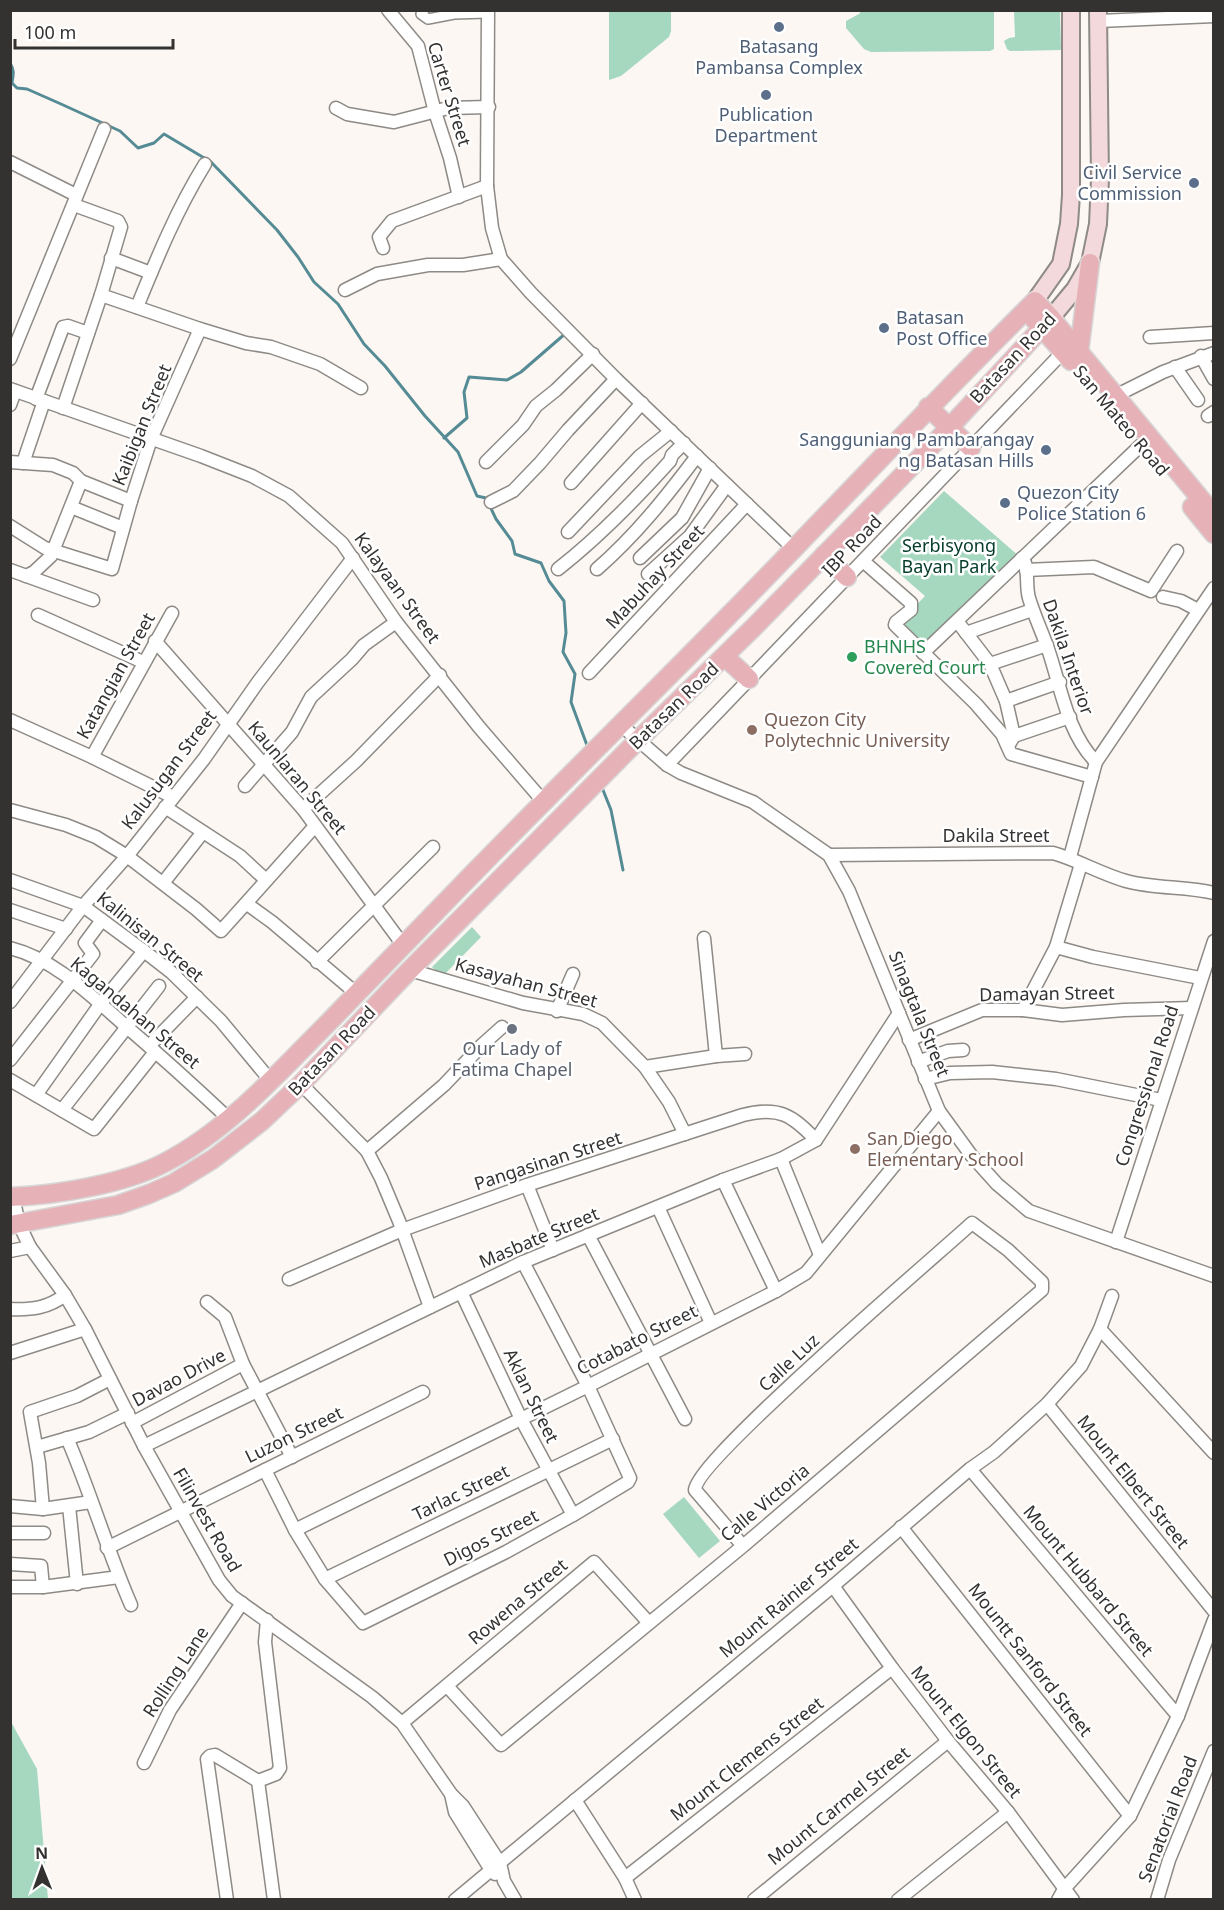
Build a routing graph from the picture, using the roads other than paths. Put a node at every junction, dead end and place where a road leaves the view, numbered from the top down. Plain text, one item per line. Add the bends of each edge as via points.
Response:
1 (388, 10) edge
2 (1071, 10) edge
3 (423, 12) edge
4 (488, 12) edge
5 (1099, 16) edge
6 (1214, 16) edge
7 (1099, 48) junction
8 (1072, 53) junction
9 (489, 107) junction
10 (336, 108) dead end
11 (435, 112) junction
12 (104, 129) dead end
13 (10, 162) edge
14 (205, 164) dead end
15 (487, 186) junction
16 (459, 196) junction
17 (75, 200) junction
18 (383, 248) dead end
19 (111, 258) junction
20 (501, 259) junction
21 (1090, 263) junction
22 (151, 273) junction
23 (345, 290) dead end
24 (101, 295) junction
25 (1030, 305) junction
26 (137, 307) junction
27 (1047, 322) junction
28 (200, 329) junction
29 (88, 333) junction
30 (1214, 333) edge
31 (1150, 337) dead end
32 (1072, 352) junction
33 (1214, 352) edge
34 (593, 354) junction
35 (1201, 356) junction
36 (10, 359) edge
37 (1175, 367) junction
38 (616, 379) junction
39 (1214, 379) edge
40 (361, 388) dead end
41 (13, 390) edge
42 (1115, 396) junction
43 (40, 400) junction
44 (1198, 400) dead end
45 (642, 403) junction
46 (10, 405) edge
47 (63, 408) junction
48 (938, 416) junction
49 (671, 431) junction
50 (151, 439) junction
51 (684, 443) junction
52 (1142, 445) junction
53 (971, 448) junction
54 (697, 456) junction
55 (17, 462) edge
56 (486, 462) dead end
57 (710, 468) junction
58 (81, 481) junction
59 (571, 483) dead end
60 (727, 485) junction
61 (130, 501) junction
62 (491, 502) dead end
63 (747, 504) junction
64 (71, 507) junction
65 (1214, 515) edge
66 (10, 526) edge
67 (123, 528) junction
68 (568, 532) dead end
69 (1214, 534) edge
70 (800, 543) junction
71 (52, 551) junction
72 (1177, 551) dead end
73 (824, 555) junction
74 (353, 558) junction
75 (640, 558) dead end
76 (863, 561) junction
77 (1024, 564) junction
78 (558, 569) dead end
79 (597, 569) dead end
80 (10, 570) edge
81 (648, 574) dead end
82 (806, 574) junction
83 (26, 576) junction
84 (847, 577) junction
85 (1214, 588) edge
86 (1163, 597) dead end
87 (93, 600) dead end
88 (1032, 610) junction
89 (1198, 610) junction
90 (172, 612) dead end
91 (38, 615) dead end
92 (957, 621) junction
93 (396, 622) junction
94 (966, 633) junction
95 (155, 641) junction
96 (1047, 645) junction
97 (923, 653) junction
98 (724, 657) junction
99 (143, 662) junction
100 (990, 664) junction
101 (589, 674) dead end
102 (440, 675) junction
103 (749, 679) junction
104 (1060, 682) junction
105 (1006, 701) junction
106 (1070, 717) junction
107 (10, 720) edge
108 (228, 723) junction
109 (621, 725) junction
110 (638, 740) junction
111 (1011, 741) junction
112 (92, 756) junction
113 (1096, 762) junction
114 (265, 765) junction
115 (667, 765) junction
116 (1092, 777) junction
117 (245, 786) dead end
118 (543, 801) junction
119 (169, 802) junction
120 (303, 809) junction
121 (10, 810) edge
122 (315, 826) junction
123 (203, 832) junction
124 (433, 847) dead end
125 (829, 855) junction
126 (127, 856) junction
127 (1076, 860) junction
128 (10, 880) edge
129 (266, 880) junction
130 (163, 884) junction
131 (1214, 893) edge
132 (247, 904) junction
133 (83, 906) junction
134 (373, 907) junction
135 (10, 910) edge
136 (102, 920) junction
137 (66, 929) junction
138 (704, 938) dead end
139 (1214, 942) edge
140 (403, 945) junction
141 (1056, 947) junction
142 (10, 948) edge
143 (144, 951) junction
144 (42, 961) junction
145 (317, 962) junction
146 (410, 970) junction
147 (573, 974) dead end
148 (1206, 974) edge
149 (72, 981) junction
150 (159, 986) dead end
151 (13, 994) edge
152 (357, 994) junction
153 (197, 997) junction
154 (101, 1003) junction
155 (1192, 1008) junction
156 (1023, 1010) junction
157 (557, 1011) junction
158 (899, 1013) junction
159 (127, 1027) junction
160 (502, 1027) dead end
161 (909, 1040) junction
162 (152, 1049) junction
163 (963, 1050) dead end
164 (746, 1054) dead end
165 (716, 1056) junction
166 (10, 1060) edge
167 (918, 1062) junction
168 (645, 1068) junction
169 (925, 1079) junction
170 (10, 1080) edge
171 (270, 1080) junction
172 (302, 1084) junction
173 (36, 1095) junction
174 (1161, 1100) junction
175 (62, 1110) junction
176 (939, 1111) junction
177 (229, 1119) junction
178 (685, 1134) junction
179 (816, 1140) junction
180 (367, 1151) junction
181 (781, 1159) junction
182 (723, 1180) junction
183 (527, 1185) junction
184 (12, 1197) edge
185 (658, 1207) junction
186 (975, 1223) joint
187 (15, 1225) edge
188 (402, 1230) junction
189 (588, 1235) junction
190 (1116, 1242) junction
191 (30, 1246) junction
192 (554, 1250) junction
193 (10, 1251) edge
194 (820, 1256) junction
195 (523, 1262) junction
196 (1214, 1276) edge
197 (289, 1279) dead end
198 (776, 1291) junction
199 (460, 1292) junction
200 (65, 1295) junction
201 (1112, 1296) dead end
202 (207, 1302) dead end
203 (430, 1307) junction
204 (10, 1309) edge
205 (711, 1323) junction
206 (85, 1329) junction
207 (1100, 1329) junction
208 (10, 1353) edge
209 (650, 1354) junction
210 (243, 1364) junction
211 (110, 1379) junction
212 (588, 1386) junction
213 (257, 1391) junction
214 (423, 1392) dead end
215 (1047, 1404) junction
216 (130, 1418) junction
217 (521, 1419) junction
218 (685, 1419) dead end
219 (67, 1438) junction
220 (613, 1439) junction
221 (144, 1446) junction
222 (37, 1447) junction
223 (1214, 1453) edge
224 (292, 1457) junction
225 (970, 1469) junction
226 (265, 1470) junction
227 (548, 1470) junction
228 (91, 1502) junction
229 (10, 1506) edge
230 (69, 1506) junction
231 (43, 1509) junction
232 (181, 1511) junction
233 (573, 1515) junction
234 (901, 1527) junction
235 (295, 1530) junction
236 (10, 1533) edge
237 (44, 1533) dead end
238 (743, 1546) junction
239 (107, 1548) junction
240 (10, 1564) edge
241 (119, 1577) junction
242 (324, 1579) junction
243 (76, 1584) junction
244 (833, 1586) junction
245 (10, 1587) edge
246 (43, 1587) junction
247 (242, 1603) junction
248 (130, 1605) dead end
249 (1214, 1611) edge
250 (267, 1620) junction
251 (1214, 1620) edge
252 (649, 1623) junction
253 (892, 1668) junction
254 (447, 1686) junction
255 (1178, 1716) junction
256 (402, 1723) junction
257 (948, 1741) junction
258 (1214, 1751) edge
259 (144, 1763) dead end
260 (258, 1781) junction
261 (574, 1800) junction
262 (1008, 1812) junction
263 (1130, 1816) junction
264 (495, 1867) junction
265 (625, 1878) junction
266 (1061, 1894) edge
267 (227, 1899) edge
268 (274, 1899) edge
269 (455, 1899) edge
270 (515, 1899) edge
271 (635, 1899) edge
272 (754, 1899) edge
273 (898, 1899) edge
274 (1073, 1899) edge
275 (1157, 1899) edge

1 - 11 street, Carter Street via 418,46
2 - 8 main road, Batasan Road
3 - 4 street via 429,19
4 - 9 street
5 - 6 street
5 - 7 main road, Batasan Road
7 - 8 main road
7 - 21 main road, Batasan Road via 1099,213
8 - 25 main road, Batasan Road via 1069,224 1060,264
9 - 11 street
9 - 15 street
10 - 11 street via 347,114 394,122
11 - 16 street, Carter Street
12 - 17 street
13 - 17 street
14 - 22 street via 186,195
15 - 16 street
15 - 20 street via 492,228
16 - 18 street via 392,221 378,237
17 - 19 street via 120,222
17 - 36 street
19 - 22 street
19 - 24 street
20 - 23 street via 378,274
20 - 34 street
21 - 27 main road, Batasan Road via 1075,289
21 - 32 main road
22 - 26 street
24 - 26 street
24 - 29 street
25 - 27 main road, San Mateo Road
25 - 48 main road, Batasan Road
26 - 28 street
27 - 32 main road, San Mateo Road
27 - 48 main road, Batasan Road
28 - 40 street via 320,364
28 - 50 street, Kaibigan Street
29 - 43 street via 63,327
29 - 47 street
30 - 31 street
32 - 42 main road, San Mateo Road
32 - 52 main road, San Mateo Road
32 - 53 street, IBP Road
33 - 35 street
34 - 38 street
34 - 56 street via 536,406
35 - 37 street
35 - 39 street
37 - 42 street
37 - 44 street
38 - 45 street
38 - 62 street via 513,491
41 - 43 street, Kalayaan Street
41 - 46 street
42 - 65 main road, San Mateo Road
43 - 47 street, Kalayaan Street
43 - 55 street
45 - 49 street
45 - 59 street
47 - 50 street, Kalayaan Street
48 - 53 main road
48 - 70 main road, Batasan Road
48 - 73 main road, Batasan Road via 923,436 925,452
49 - 51 street
49 - 68 street via 640,456
50 - 61 street, Kaibigan Street
50 - 74 street, Kalayaan Street via 252,476 289,496 342,543
51 - 54 street
51 - 78 street via 596,538
52 - 69 main road, San Mateo Road
52 - 77 street
53 - 76 street, IBP Road
54 - 57 street
54 - 79 street via 651,517
55 - 58 street via 54,465
57 - 60 street
57 - 75 street via 682,518
58 - 61 street
58 - 64 street
60 - 63 street
60 - 81 street via 690,536
61 - 67 street, Kaibigan Street
63 - 70 street
63 - 101 street, Mabuhay Street
64 - 67 street
64 - 71 street
66 - 71 street
67 - 71 street, Kaibigan Street via 112,569
70 - 82 main road via 811,549
70 - 109 main road, Batasan Road
71 - 83 street via 45,563
72 - 77 street via 1151,591 1094,567
73 - 82 main road, Batasan Road
73 - 84 main road
74 - 93 street, Kalayaan Street
74 - 108 street, Kalusugan Street
76 - 84 street, IBP Road
76 - 97 street via 911,603 910,610 895,625
77 - 88 street, Dakila Interior
77 - 92 street
80 - 83 street
82 - 98 main road, Batasan Road
83 - 87 street
84 - 103 street, IBP Road
85 - 89 street, Dakila Street
86 - 89 street
88 - 94 street
88 - 96 street, Dakila Interior
89 - 113 street, Dakila Street
90 - 95 street, Katangian Street
91 - 99 street
92 - 94 street
92 - 97 street
93 - 102 street, Kalayaan Street
93 - 114 street via 364,645 312,697 292,732
94 - 100 street
95 - 99 street, Katangian Street
95 - 108 street, Kaunlaran Street
96 - 100 street
96 - 104 street, Dakila Interior
97 - 111 street
98 - 103 main road
98 - 110 main road, Batasan Road
99 - 112 street, Katangian Street
100 - 105 street
102 - 118 street, Kalayaan Street
102 - 120 street
103 - 115 street, IBP Road
104 - 105 street
104 - 106 street, Dakila Interior
105 - 111 street
106 - 111 street
106 - 113 street, Dakila Interior via 1080,743
107 - 112 street
108 - 114 street, Kaunlaran Street
108 - 119 street, Kalusugan Street
109 - 110 street, Sinagtala Street
109 - 118 main road, Batasan Road
110 - 115 street, Sinagtala Street
110 - 146 main road, Batasan Road
111 - 116 street via 1011,754
112 - 119 street
113 - 116 street, Dakila Street
114 - 117 street
114 - 120 street, Kaunlaran Street
115 - 125 street, Sinagtala Street via 753,802
116 - 127 street, Dakila Street
118 - 140 main road, Batasan Road
119 - 123 street
119 - 126 street, Kalusugan Street
120 - 122 street, Kaunlaran Street
121 - 126 street via 66,825
122 - 129 street
122 - 134 street, Kaunlaran Street
123 - 129 street via 240,856
123 - 130 street
124 - 134 street
125 - 127 street, Dakila Street via 1053,853
125 - 158 street, Sinagtala Street via 849,891
126 - 130 street
126 - 133 street, Kalusugan Street
127 - 131 street via 1127,881
127 - 141 street
128 - 133 street, Kalinisan Street
129 - 132 street
130 - 132 street via 221,931
132 - 145 street
133 - 136 street, Kalinisan Street
133 - 137 street, Kalusugan Street
134 - 140 street, Kaunlaran Street
134 - 145 street
135 - 137 street
136 - 143 street, Kalinisan Street
136 - 149 street via 85,943 93,954
137 - 144 street, Kalusugan Street
138 - 165 street
139 - 148 street, Congressional Road
140 - 152 main road, Batasan Road
141 - 148 street via 1093,957
141 - 156 street
142 - 144 street, Kagandahan Street
143 - 153 street, Kalinisan Street
143 - 154 street
144 - 149 street, Kagandahan Street
144 - 151 street, Kalusugan Street
145 - 152 street
146 - 157 street, Kasayahan Street
146 - 172 main road, Batasan Road
147 - 157 street
148 - 155 street, Congressional Road
149 - 154 street, Kagandahan Street
149 - 166 street
150 - 159 street
152 - 171 main road, Batasan Road
153 - 162 street
153 - 171 street, Kalinisan Street
154 - 159 street, Kagandahan Street
154 - 173 street
155 - 156 street, Damayan Street via 1062,1015
155 - 174 street, Congressional Road
156 - 161 street, Damayan Street via 982,1010
157 - 168 street, Kasayahan Street via 583,1014 602,1023
158 - 161 street, Sinagtala Street
158 - 179 street, Masbate Street
159 - 162 street, Kagandahan Street
159 - 175 street
160 - 180 street via 444,1085
161 - 167 street, Sinagtala Street
162 - 175 street via 94,1129
162 - 177 street, Kagandahan Street
163 - 167 street
164 - 165 street
165 - 168 street
167 - 169 street, Sinagtala Street
168 - 178 street, Kasayahan Street
169 - 174 street via 950,1073 992,1072 1056,1079
169 - 176 street, Sinagtala Street
170 - 173 street
171 - 177 main road, Batasan Road
172 - 180 street
172 - 187 main road, Batasan Road via 236,1143 174,1183 118,1204
173 - 175 street
174 - 190 street, Congressional Road
176 - 190 street, Sinagtala Street via 977,1162 1029,1211
176 - 194 street, Cotabato Street
177 - 184 main road, Batasan Road via 166,1162 142,1173 113,1182
178 - 179 street, Pangasinan Street via 758,1111 772,1111 798,1121
178 - 183 street, Pangasinan Street
179 - 181 street, Masbate Street
180 - 188 street
181 - 182 street, Masbate Street
181 - 194 street
182 - 185 street, Masbate Street
182 - 198 street
183 - 188 street, Pangasinan Street
183 - 192 street
184 - 187 street, Filinvest Road
185 - 189 street, Masbate Street
185 - 205 street
186 - 238 street, Calle Luz via 789,1385 696,1484 695,1490
186 - 238 street, Calle Victoria via 1042,1282 1042,1290
187 - 191 street, Filinvest Road
188 - 197 street, Pangasinan Street
188 - 203 street
189 - 192 street, Masbate Street
189 - 209 street
190 - 196 street, Sinagtala Street
191 - 193 street
191 - 200 street, Filinvest Road
192 - 195 street, Masbate Street
194 - 198 street, Cotabato Street via 806,1273
195 - 199 street, Masbate Street
195 - 212 street
198 - 205 street, Cotabato Street
199 - 203 street, Masbate Street
199 - 217 street, Aklan Street
200 - 204 street via 54,1304 32,1310
200 - 206 street, Filinvest Road
201 - 207 street, Mount Rainier Street
202 - 210 street via 225,1317
203 - 213 street, Masbate Street
205 - 209 street, Cotabato Street
206 - 208 street
206 - 211 street, Filinvest Road
207 - 215 street, Mount Rainier Street via 1081,1366
207 - 223 street
209 - 212 street, Cotabato Street
209 - 218 street
210 - 213 street
210 - 216 street, Davao Drive
211 - 216 street, Filinvest Road
211 - 222 street via 77,1396 30,1412
212 - 217 street, Cotabato Street
212 - 220 street
213 - 221 street, Masbate Street
213 - 224 street
214 - 224 street, Luzon Street
215 - 225 street, Mount Rainier Street
215 - 249 street, Mount Elbert Street
216 - 219 street, Davao Drive
216 - 221 street, Filinvest Road
217 - 227 street, Aklan Street
217 - 235 street, Cotabato Street
219 - 222 street, Davao Drive
219 - 228 street
220 - 227 street, Tarlac Street
220 - 233 street, Digos Street via 630,1478 628,1482
221 - 232 street, Filinvest Road
222 - 231 street
224 - 226 street, Luzon Street
225 - 234 street, Mount Rainier Street
225 - 255 street, Mount Hubbard Street
226 - 232 street, Luzon Street
226 - 235 street
227 - 233 street, Aklan Street
227 - 242 street, Tarlac Street
228 - 230 street
228 - 239 street
229 - 231 street
230 - 231 street
230 - 243 street
232 - 239 street, Luzon Street
232 - 247 street, Filinvest Road via 219,1580
233 - 242 street, Digos Street via 363,1623
234 - 244 street, Mount Rainier Street
234 - 263 street, Mountt Sanford Street
235 - 242 street
236 - 237 street
238 - 252 street, Calle Victoria
239 - 241 street
240 - 246 street via 41,1566
241 - 243 street
241 - 248 street
243 - 246 street
244 - 253 street, Mount Elgon Street
244 - 261 street, Mount Rainier Street
245 - 246 street
247 - 250 street, Filinvest Road
247 - 259 street, Rolling Lane via 170,1710
250 - 256 street, Filinvest Road
250 - 260 street via 265,1642 280,1768 276,1774
251 - 255 street
252 - 254 street, Calle Victoria via 501,1746
252 - 254 street, Rowena Street via 594,1562
253 - 257 street, Mount Elgon Street
253 - 265 street, Mount Clemens Street
254 - 256 street, Rowena Street
255 - 263 street
256 - 264 street, Filinvest Road via 463,1806
257 - 262 street, Mount Elgon Street
257 - 272 street, Mount Carmel Street
258 - 275 street, Senatorial Road
260 - 267 street via 215,1755 207,1759
260 - 268 street
261 - 264 street, Mount Rainier Street
261 - 265 street
262 - 266 street, Mount Elgon Street
262 - 273 street
263 - 266 street
264 - 269 street, Mount Rainier Street
264 - 270 street, Filinvest Road
265 - 271 street
266 - 274 street, Mount Elgon Street

